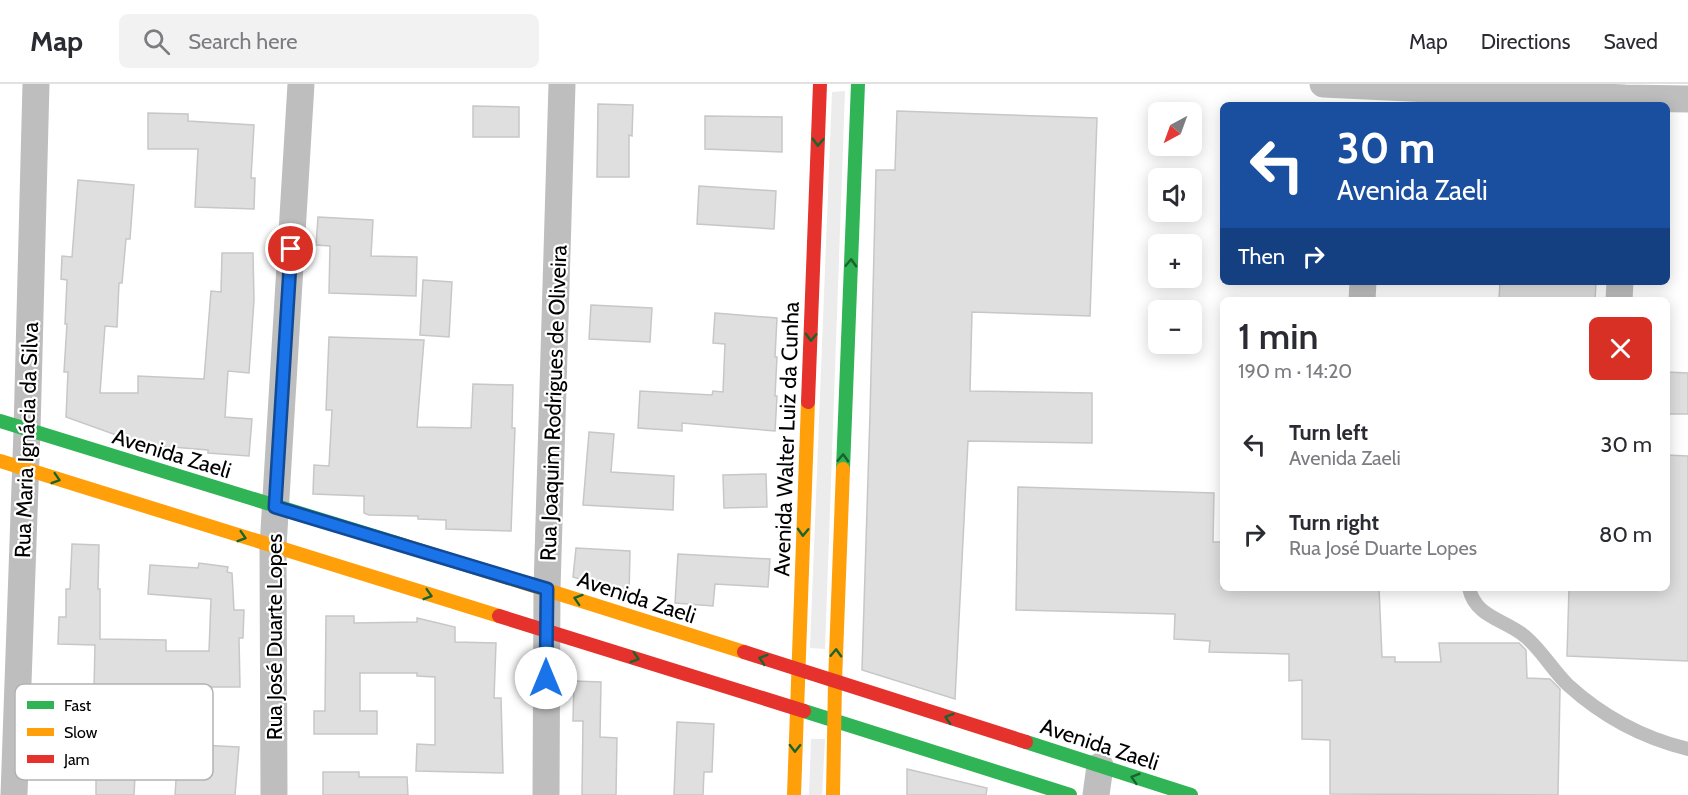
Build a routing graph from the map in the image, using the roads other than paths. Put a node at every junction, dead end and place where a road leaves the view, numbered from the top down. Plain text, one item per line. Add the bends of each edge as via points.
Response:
1 (36, 84) edge
2 (301, 84) edge
3 (562, 84) edge
4 (820, 84) edge
5 (858, 84) edge
6 (1323, 84) edge
7 (1367, 92) edge
8 (1625, 96) edge
9 (1688, 99) edge
10 (0, 421) edge
11 (27, 430) junction
12 (0, 461) edge
13 (26, 469) junction
14 (275, 507) junction
15 (273, 547) junction
16 (547, 589) junction
17 (1470, 591) edge
18 (546, 631) junction
19 (798, 671) junction
20 (835, 682) junction
21 (18, 684) edge
22 (796, 708) junction
23 (834, 721) junction
24 (1688, 749) edge
25 (1100, 766) junction
26 (15, 768) edge
27 (14, 795) edge
28 (274, 795) edge
29 (546, 795) edge
30 (794, 795) edge
31 (833, 795) edge
32 (1070, 795) edge
33 (1096, 795) edge
34 (1191, 795) edge

1 - 11 street, Rua Maria Ignácia da Silva
2 - 14 street, Rua José Duarte Lopes
3 - 16 street, Rua Joaquim Rodrigues de Oliveira
4 -> 19 street, Avenida Walter Luiz da Cunha
20 -> 5 street
6 - 7 street
7 - 8 street
8 - 9 street
10 - 11 street, Avenida Zaeli
11 - 13 street, Rua Maria Ignácia da Silva
11 - 14 street, Avenida Zaeli
12 - 13 street
13 -> 15 street
13 - 21 street, Rua Maria Ignácia da Silva
14 - 15 street, Rua José Duarte Lopes
14 - 16 street, Avenida Zaeli
15 -> 18 street
15 - 28 street, Rua José Duarte Lopes
16 - 18 street, Rua Joaquim Rodrigues de Oliveira
19 -> 16 street, Avenida Zaeli
17 - 24 lane via 1471,599 1486,615 1523,634 1568,685 1616,722
18 -> 22 street
18 - 29 street, Rua Joaquim Rodrigues de Oliveira
19 - 20 street, Avenida Zaeli
19 - 22 street, Avenida Walter Luiz da Cunha
20 - 23 street
25 -> 20 street, Avenida Zaeli
22 - 23 street
22 -> 30 street, Avenida Walter Luiz da Cunha
23 - 31 street
23 - 32 street
25 - 33 street
34 -> 25 street, Avenida Zaeli
26 - 27 street, Rua Maria Ignácia da Silva

